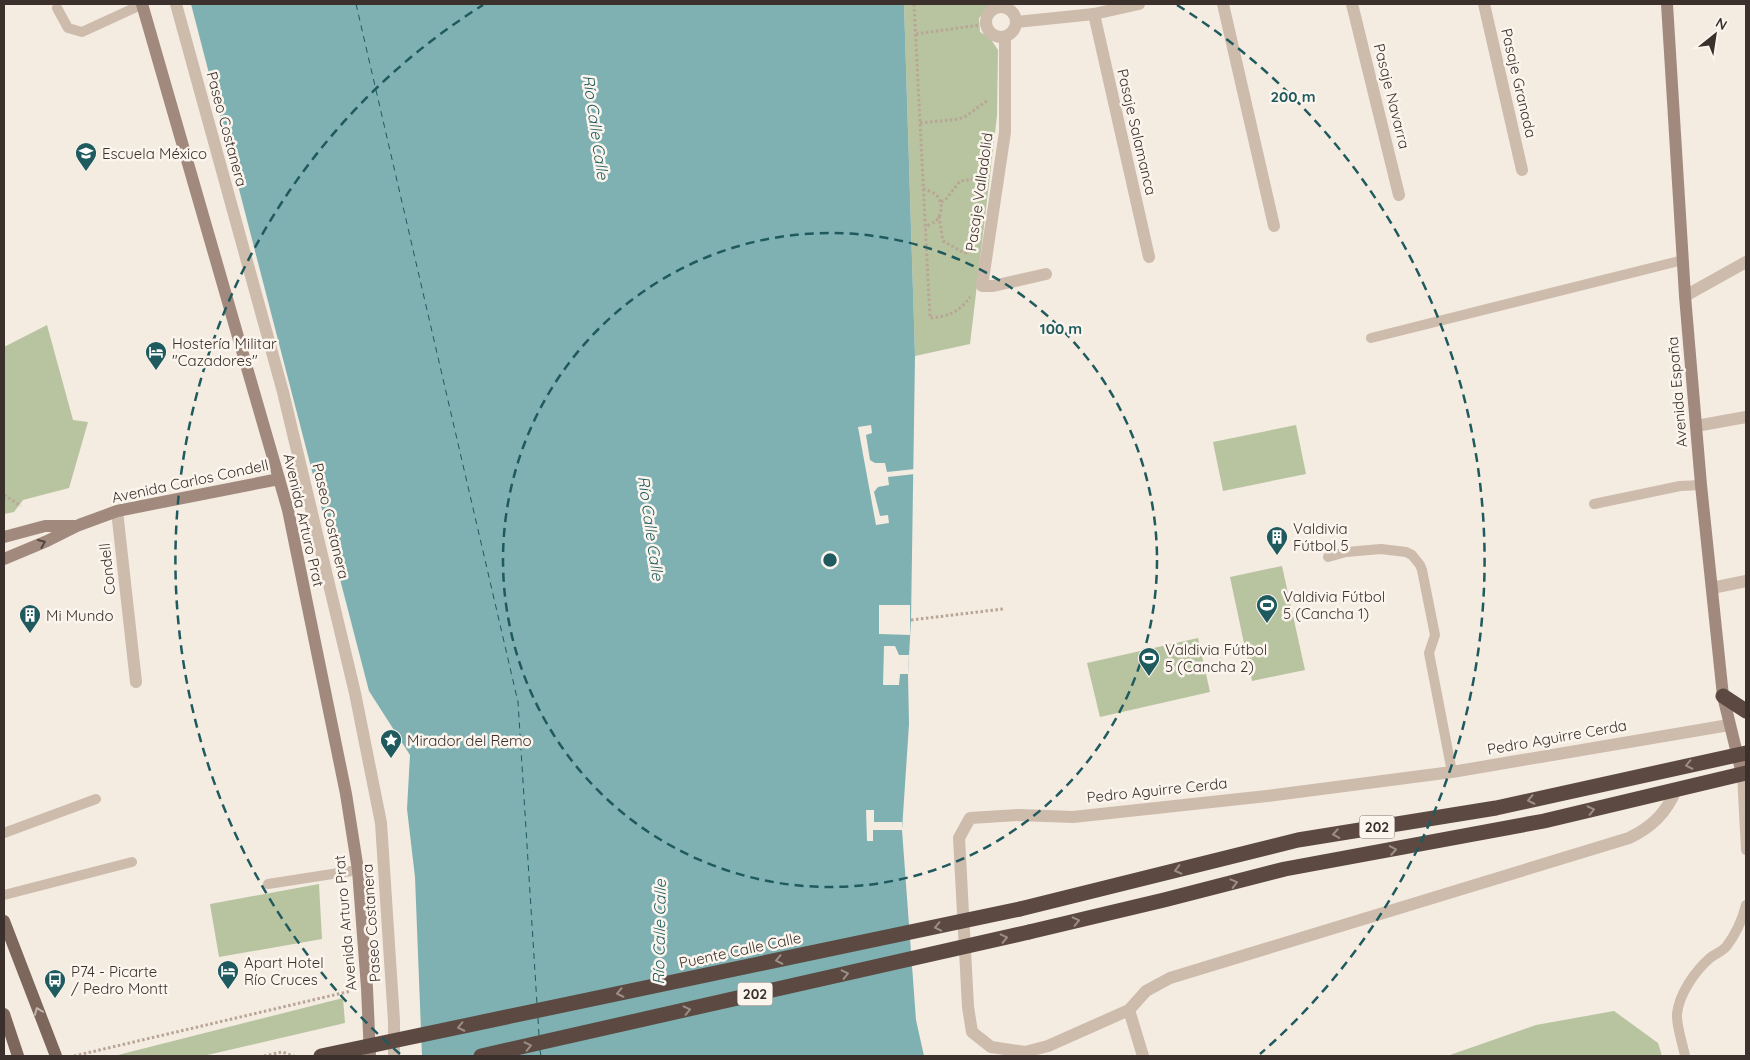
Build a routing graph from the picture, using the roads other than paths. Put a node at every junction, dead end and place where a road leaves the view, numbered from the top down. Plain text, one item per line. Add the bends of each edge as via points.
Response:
1 (143, 4) edge
2 (176, 4) edge
3 (1139, 4) edge
4 (1223, 4) edge
5 (1352, 4) edge
6 (1484, 4) edge
7 (1667, 4) edge
8 (1004, 5) edge
9 (57, 8) dead end
10 (1094, 14) junction
11 (1016, 22) junction
12 (1005, 37) junction
13 (1522, 170) dead end
14 (1400, 195) dead end
15 (1274, 226) dead end
16 (1149, 257) dead end
17 (1683, 260) junction
18 (1746, 262) edge
19 (1046, 274) dead end
20 (1685, 296) junction
21 (1372, 338) dead end
22 (1746, 417) edge
23 (1696, 426) junction
24 (280, 479) junction
25 (1701, 485) junction
26 (1594, 504) dead end
27 (117, 511) junction
28 (79, 525) junction
29 (4, 537) edge
30 (1328, 557) dead end
31 (4, 559) edge
32 (1746, 581) edge
33 (1712, 588) junction
34 (136, 682) dead end
35 (1723, 696) junction
36 (1746, 711) edge
37 (1729, 725) junction
38 (1742, 754) edge
39 (1452, 772) junction
40 (1744, 774) edge
41 (1676, 790) junction
42 (96, 798) dead end
43 (4, 833) edge
44 (1746, 850) edge
45 (132, 862) dead end
46 (358, 870) junction
47 (268, 884) dead end
48 (4, 894) edge
49 (1746, 906) edge
50 (4, 922) edge
51 (1129, 1010) junction
52 (4, 1014) edge
53 (18, 1056) edge
54 (56, 1056) edge
55 (321, 1056) edge
56 (370, 1056) edge
57 (394, 1056) edge
58 (481, 1056) edge
59 (1143, 1056) edge
60 (1685, 1056) edge

1 - 9 lane via 82,32 68,28
1 - 24 main road, Avenida Arturo Prat
2 - 57 street, Paseo Costanera via 283,392 355,693 380,823
3 - 10 street
4 - 15 street
5 - 14 street, Pasaje Navarra
6 - 13 street, Pasaje Granada
7 - 17 main road, Avenida España
8 - 11 street via 1013,12
8 - 12 street via 990,11 986,24 995,36
10 - 11 street
10 - 16 street, Pasaje Salamanca
11 - 12 street via 1013,31
12 - 19 street, Pasaje Valladolid via 1005,132 982,286
17 - 20 main road, Avenida España
17 - 21 lane
18 - 20 street
20 - 23 main road, Avenida España
22 - 23 street
23 - 25 main road, Avenida España
24 - 27 main road, Avenida Carlos Condell
24 - 46 main road, Avenida Arturo Prat via 346,794
25 - 26 lane via 1680,486
25 - 33 main road, Avenida España
27 - 28 main road, Avenida Carlos Condell
27 - 34 street, Condell
28 - 29 main road, Avenida Carlos Condell via 45,526
31 -> 28 main road, Avenida Carlos Condell
30 - 39 lane via 1381,549 1406,552 1420,565 1435,635 1429,653
32 - 33 street
33 - 35 main road, Avenida España
35 - 36 highway
35 - 37 main road, Avenida España
37 - 38 main road, Avenida España
37 - 39 street, Pedro Aguirre Cerda
38 - 40 main road, Avenida España
38 -> 55 highway, Puente Calle Calle / 202, bridge via 1496,808 1298,840 1020,909
39 - 51 street, Pedro Aguirre Cerda via 1073,817 1019,815 970,818 960,838 972,1032 991,1048 1024,1052 1048,1046
40 - 41 highway, 202
40 - 44 lane
41 - 51 street, Pedro Aguirre Cerda via 1662,814 1629,838 1170,978 1146,991
58 -> 41 highway, 202, bridge via 1029,932 1285,869 1544,821
42 - 43 lane
45 - 48 lane
46 - 47 lane
46 - 56 main road, Avenida Arturo Prat
49 - 60 lane via 1734,936 1724,949 1699,969 1682,998 1677,1015
54 -> 50 main road
51 - 59 street
52 - 53 main road

